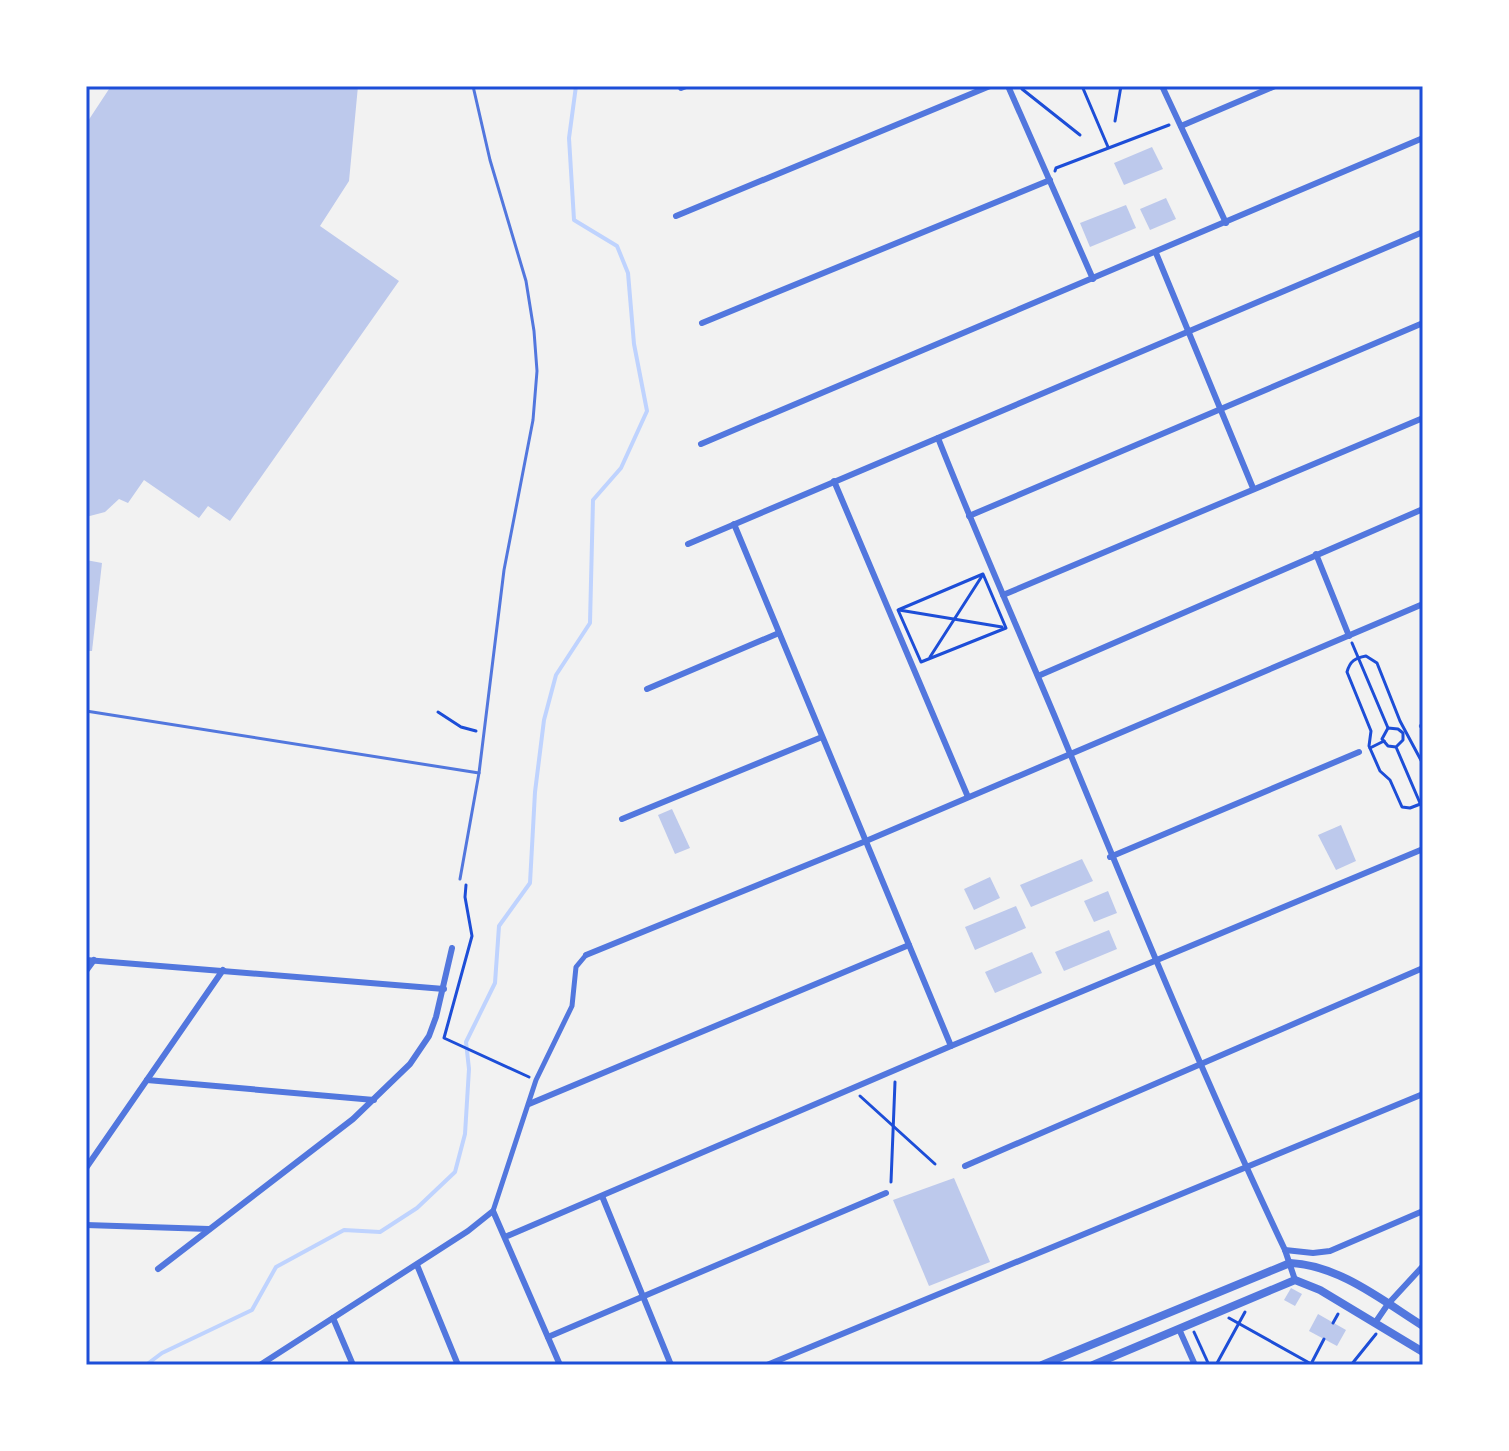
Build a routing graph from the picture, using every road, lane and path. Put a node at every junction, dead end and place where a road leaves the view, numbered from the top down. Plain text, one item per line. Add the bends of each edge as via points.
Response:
1 (473, 86) edge
2 (990, 86) edge
3 (1008, 86) edge
4 (1082, 86) edge
5 (1121, 86) edge
6 (1162, 86) edge
7 (1275, 86) edge
8 (1022, 89) dead end
9 (1115, 121) dead end
10 (1181, 126) junction
11 (1080, 135) dead end
12 (1423, 138) edge
13 (1108, 147) junction
14 (1050, 180) junction
15 (676, 216) dead end
16 (1226, 223) junction
17 (1423, 232) edge
18 (1156, 253) junction
19 (1093, 279) junction
20 (702, 323) dead end
21 (1423, 323) edge
22 (1187, 331) junction
23 (1220, 410) junction
24 (1423, 418) edge
25 (938, 438) junction
26 (701, 444) dead end
27 (834, 481) junction
28 (1253, 488) junction
29 (1423, 509) edge
30 (969, 516) junction
31 (734, 524) junction
32 (688, 544) dead end
33 (1316, 554) junction
34 (991, 570) junction
35 (983, 574) junction
36 (1003, 595) junction
37 (1423, 604) edge
38 (894, 611) junction
39 (954, 619) junction
40 (1006, 628) junction
41 (779, 633) junction
42 (1351, 639) junction
43 (1358, 657) junction
44 (928, 659) junction
45 (1038, 676) junction
46 (647, 689) dead end
47 (86, 711) edge
48 (438, 712) dead end
49 (1388, 728) junction
50 (1404, 732) junction
51 (484, 733) junction
52 (822, 737) junction
53 (1384, 741) junction
54 (1370, 747) junction
55 (1396, 747) junction
56 (1359, 752) dead end
57 (1070, 755) junction
58 (1423, 764) edge
59 (479, 773) junction
60 (968, 797) junction
61 (1422, 806) edge
62 (622, 819) dead end
63 (866, 841) junction
64 (1423, 849) edge
65 (1110, 857) junction
66 (460, 879) joint
67 (909, 945) junction
68 (452, 948) dead end
69 (586, 955) joint
70 (90, 960) edge
71 (1157, 960) junction
72 (1423, 968) edge
73 (223, 970) junction
74 (86, 971) edge
75 (444, 989) junction
76 (951, 1046) junction
77 (1198, 1063) junction
78 (528, 1076) dead end
79 (896, 1078) dead end
80 (147, 1080) junction
81 (857, 1093) dead end
82 (1423, 1094) edge
83 (374, 1100) junction
84 (529, 1104) junction
85 (894, 1127) junction
86 (935, 1164) dead end
87 (965, 1166) dead end
88 (1246, 1167) junction
89 (86, 1168) edge
90 (891, 1182) dead end
91 (886, 1193) dead end
92 (602, 1196) junction
93 (493, 1211) junction
94 (1423, 1211) edge
95 (86, 1225) edge
96 (209, 1229) junction
97 (505, 1237) junction
98 (1285, 1250) junction
99 (1290, 1263) junction
100 (417, 1265) junction
101 (1423, 1266) edge
102 (158, 1269) dead end
103 (1295, 1280) junction
104 (643, 1297) junction
105 (1250, 1304) dead end
106 (1388, 1304) junction
107 (1328, 1308) dead end
108 (1223, 1315) dead end
109 (333, 1318) junction
110 (1333, 1323) dead end
111 (1375, 1323) junction
112 (1239, 1324) junction
113 (1423, 1326) edge
114 (1179, 1329) junction
115 (1376, 1334) dead end
116 (548, 1337) junction
117 (1324, 1339) dead end
118 (1423, 1352) edge
119 (1312, 1364) edge
120 (260, 1365) edge
121 (353, 1365) edge
122 (458, 1365) edge
123 (560, 1365) edge
124 (671, 1365) edge
125 (767, 1365) edge
126 (1042, 1365) edge
127 (1093, 1365) edge
128 (1195, 1365) edge
129 (1216, 1365) edge
130 (1351, 1365) edge

1 - 51 lane via 526,281 537,371
2 - 15 street
3 - 14 street
4 - 13 path
5 - 9 path
6 - 10 street
7 - 10 street
8 - 11 path
10 - 13 path via 1165,125
10 - 16 street
12 - 16 street
13 - 14 path via 1056,168
14 - 19 street
14 - 20 street
16 - 18 street
17 - 22 street
18 - 19 street
18 - 22 street
19 - 26 street
21 - 23 street
22 - 23 street
22 - 25 street
23 - 28 street
23 - 30 street
24 - 28 street
25 - 27 street
25 - 30 street
27 - 31 street
27 - 38 street
28 - 36 street
29 - 33 street
30 - 34 street
31 - 32 street
31 - 41 street
33 - 42 street
33 - 45 street
34 - 35 path
34 - 36 street
35 - 38 path
35 - 39 path
35 - 40 path
36 - 45 street
37 - 42 street
38 - 39 path
38 - 44 path via 921,662
38 - 60 street
39 - 40 path
39 - 44 path
40 - 44 path
41 - 46 street
41 - 52 street
42 - 43 path
42 - 57 street
43 - 49 path
43 - 50 path via 1377,663
43 - 54 path via 1347,672 1371,731
45 - 57 street
47 - 59 lane
48 - 51 path via 461,727
49 - 50 path
49 - 53 path
50 - 55 path
50 - 58 path
51 - 59 lane
52 - 62 street
52 - 63 street
53 - 54 path
53 - 55 path
54 - 61 path via 1402,807
55 - 61 path
56 - 65 street
57 - 60 street
57 - 65 street
59 - 66 lane
60 - 63 street
63 - 67 street
63 - 69 street
64 - 71 street
65 - 71 street
66 - 78 path via 467,886 472,936 444,1038
67 - 76 street
67 - 84 street
68 - 75 street
69 - 84 street via 576,967 572,1006
70 - 73 street
70 - 74 street
71 - 76 street
71 - 77 street
72 - 77 street
73 - 75 street
73 - 80 street
75 - 83 street via 420,1051
76 - 92 street
77 - 87 street
77 - 88 street
79 - 85 path
80 - 83 street
80 - 89 street
81 - 85 path
82 - 88 street
83 - 96 street
84 - 93 street
85 - 86 path
85 - 90 path
88 - 98 street
88 - 125 street
91 - 104 street
92 - 97 street
92 - 104 street
93 - 97 street
93 - 100 street
94 - 98 street via 1330,1251
95 - 96 street
96 - 102 street
97 - 116 street
98 - 99 street
99 - 103 street
99 - 106 street via 1328,1270
99 - 126 street
100 - 109 street
100 - 122 street
101 - 106 street
103 - 111 street
103 - 114 street
104 - 116 street
104 - 124 street
105 - 112 path
106 - 111 street
106 - 113 street
107 - 110 path via 1338,1314
108 - 112 path
109 - 120 street
109 - 121 street
111 - 118 street
112 - 119 path
112 - 129 path
114 - 127 street
114 - 128 street
115 - 130 path
116 - 123 street
117 - 119 path

